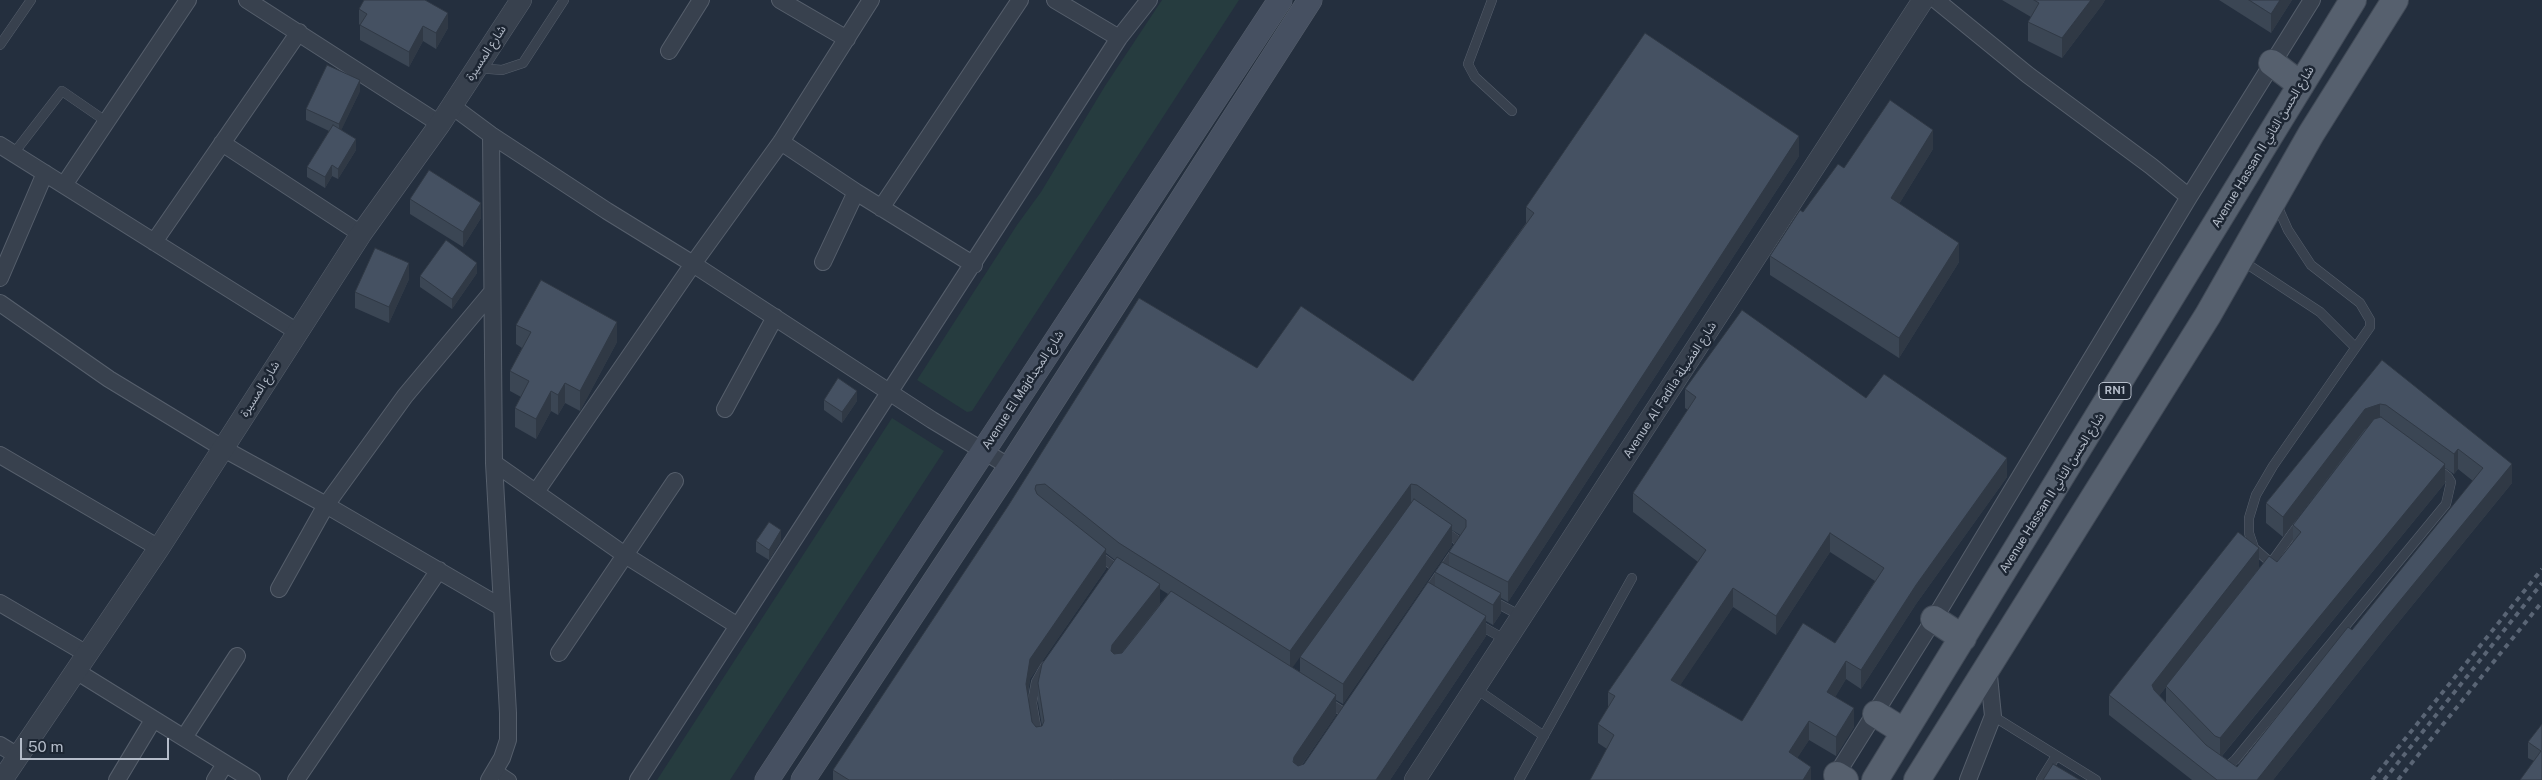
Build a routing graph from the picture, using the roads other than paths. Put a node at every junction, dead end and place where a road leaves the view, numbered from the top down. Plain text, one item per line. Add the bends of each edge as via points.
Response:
1 (31, 0) edge
2 (188, 0) edge
3 (247, 0) edge
4 (521, 0) edge
5 (564, 0) edge
6 (701, 0) edge
7 (780, 0) edge
8 (871, 0) edge
9 (1020, 0) edge
10 (1055, 0) edge
11 (1149, 0) edge
12 (1280, 0) edge
13 (1310, 0) edge
14 (1492, 0) edge
15 (1923, 0) edge
16 (1936, 0) edge
17 (2312, 0) edge
18 (2354, 0) edge
19 (2395, 0) edge
20 (298, 32) junction
21 (1119, 38) junction
22 (847, 39) junction
23 (0, 45) edge
24 (669, 51) dead end
25 (2272, 63) junction
26 (477, 68) junction
27 (2301, 85) junction
28 (452, 106) junction
29 (1512, 111) dead end
30 (106, 122) junction
31 (440, 124) junction
32 (491, 135) junction
33 (781, 142) junction
34 (222, 143) junction
35 (7, 149) edge
36 (45, 173) junction
37 (64, 185) junction
38 (856, 192) junction
39 (2189, 197) junction
40 (2273, 199) junction
41 (881, 208) junction
42 (361, 234) junction
43 (154, 242) junction
44 (2240, 260) junction
45 (823, 262) dead end
46 (693, 264) junction
47 (974, 265) junction
48 (0, 278) edge
49 (492, 292) junction
50 (0, 303) edge
51 (775, 318) junction
52 (296, 331) junction
53 (2355, 348) junction
54 (891, 392) junction
55 (725, 409) dead end
56 (224, 448) junction
57 (983, 450) junction
58 (0, 455) edge
59 (2426, 461) edge
60 (494, 463) junction
61 (1010, 467) junction
62 (675, 482) dead end
63 (536, 492) junction
64 (326, 504) junction
65 (2303, 519) edge
66 (1437, 526) edge
67 (159, 548) junction
68 (1092, 550) edge
69 (625, 555) junction
70 (2271, 563) junction
71 (439, 570) junction
72 (1131, 578) edge
73 (1632, 578) dead end
74 (2259, 578) edge
75 (279, 589) dead end
76 (1481, 595) edge
77 (1427, 598) edge
78 (0, 602) edge
79 (501, 607) junction
80 (1521, 616) junction
81 (1466, 617) edge
82 (1934, 620) junction
83 (738, 626) junction
84 (1962, 638) junction
85 (1506, 640) junction
86 (559, 653) dead end
87 (237, 656) dead end
88 (1050, 658) edge
89 (81, 662) junction
90 (1988, 666) junction
91 (1475, 688) junction
92 (1315, 693) edge
93 (1345, 713) edge
94 (1876, 714) junction
95 (1993, 716) junction
96 (153, 720) junction
97 (1903, 732) junction
98 (185, 736) junction
99 (1544, 736) junction
100 (1038, 741) edge
101 (0, 745) edge
102 (18, 756) junction
103 (2056, 756) junction
104 (2211, 761) edge
105 (225, 764) junction
106 (492, 775) edge
107 (1838, 778) edge
108 (2, 780) edge
109 (117, 780) edge
110 (215, 780) edge
111 (252, 780) edge
112 (296, 780) edge
113 (510, 780) edge
114 (638, 780) edge
115 (767, 780) edge
116 (803, 780) edge
117 (1415, 780) edge
118 (1519, 780) edge
119 (1875, 780) edge
120 (1917, 780) edge
121 (1968, 780) edge
122 (2041, 780) edge
123 (2096, 780) edge

1 - 23 lane
2 - 30 street
3 - 20 street
4 - 26 street, شارع المسيرة
5 - 26 lane via 523,62 502,70
6 - 24 street
7 - 22 street
8 - 22 street
9 - 41 street
10 - 21 street
11 - 21 street
12 - 57 main road, Avenue El Majdشارع المجد
13 - 61 main road
14 - 29 lane via 1468,64 1475,77
15 - 80 street, Avenue Al Fadila شارع الفضيلة
16 - 39 street via 2028,75
17 - 25 street
18 - 27 main road, Avenue Hassan II شارع الحسن الثاني / RN1
19 - 40 main road
20 - 31 street
20 - 34 street
21 - 47 street
22 - 33 street
25 - 27 main road
25 - 39 street
26 - 28 street, شارع المسيرة
27 - 84 main road, Avenue Hassan II شارع الحسن الثاني / RN1
28 - 31 street, شارع المسيرة
28 - 32 street
30 - 35 lane via 62,91
30 - 37 street
31 - 42 street, شارع المسيرة
32 - 46 street
32 - 49 street
33 - 38 street
33 - 46 street
34 - 42 street
34 - 43 street
35 - 36 street
36 - 37 street
36 - 48 street
37 - 43 street
38 - 41 street
38 - 45 street
39 - 82 street
40 - 44 main road
40 - 53 lane via 2311,266 2360,303 2366,312 2370,327
41 - 47 street
42 - 52 street, شارع المسيرة
43 - 52 street
44 - 53 lane via 2320,312
44 - 90 main road
46 - 51 street
46 - 63 street
47 - 54 street
49 - 60 street
49 - 64 street via 405,396
50 - 56 street via 109,379
51 - 54 street
51 - 55 street
52 - 56 street, شارع المسيرة
53 - 70 lane via 2272,466 2256,495 2249,518 2249,533 2254,548
54 - 57 street
54 - 83 street
56 - 64 street
56 - 67 street, شارع المسيرة
57 - 61 street
57 - 115 main road, Avenue El Majdشارع المجد
58 - 67 street
59 - 104 lane via 2448,476 2451,482 2446,504 2235,760 2229,765
60 - 63 street
60 - 79 street
61 - 116 main road
62 - 69 street
63 - 69 street
64 - 71 street
64 - 75 street
65 - 70 lane
66 - 77 lane via 1461,543 1444,576
67 - 89 street, شارع المسيرة
68 - 72 lane via 1112,572
69 - 83 street
69 - 86 street
70 - 74 lane
71 - 79 street
71 - 112 street
73 - 99 lane
76 - 80 lane
78 - 89 street
79 - 106 street via 508,740
80 - 85 street, Avenue Al Fadila شارع الفضيلة
81 - 85 lane
82 - 84 main road
82 - 94 street
83 - 114 street
84 - 97 main road, Avenue Hassan II شارع الحسن الثاني / RN1
85 - 91 street, Avenue Al Fadila شارع الفضيلة
87 - 98 street
88 - 100 lane via 1036,682 1032,704
89 - 96 street
89 - 102 street, شارع المسيرة
90 - 95 street
90 - 120 main road
91 - 99 lane
91 - 117 street, Avenue Al Fadila شارع الفضيلة
92 - 93 lane
94 - 97 main road
94 - 107 street
95 - 103 lane
95 - 121 street
96 - 98 street
96 - 109 street
97 - 119 main road, Avenue Hassan II شارع الحسن الثاني / RN1
98 - 105 street
99 - 118 lane
101 - 102 street
102 - 108 street, شارع المسيرة
103 - 122 lane
103 - 123 lane
105 - 110 street
105 - 111 street
106 - 113 street

